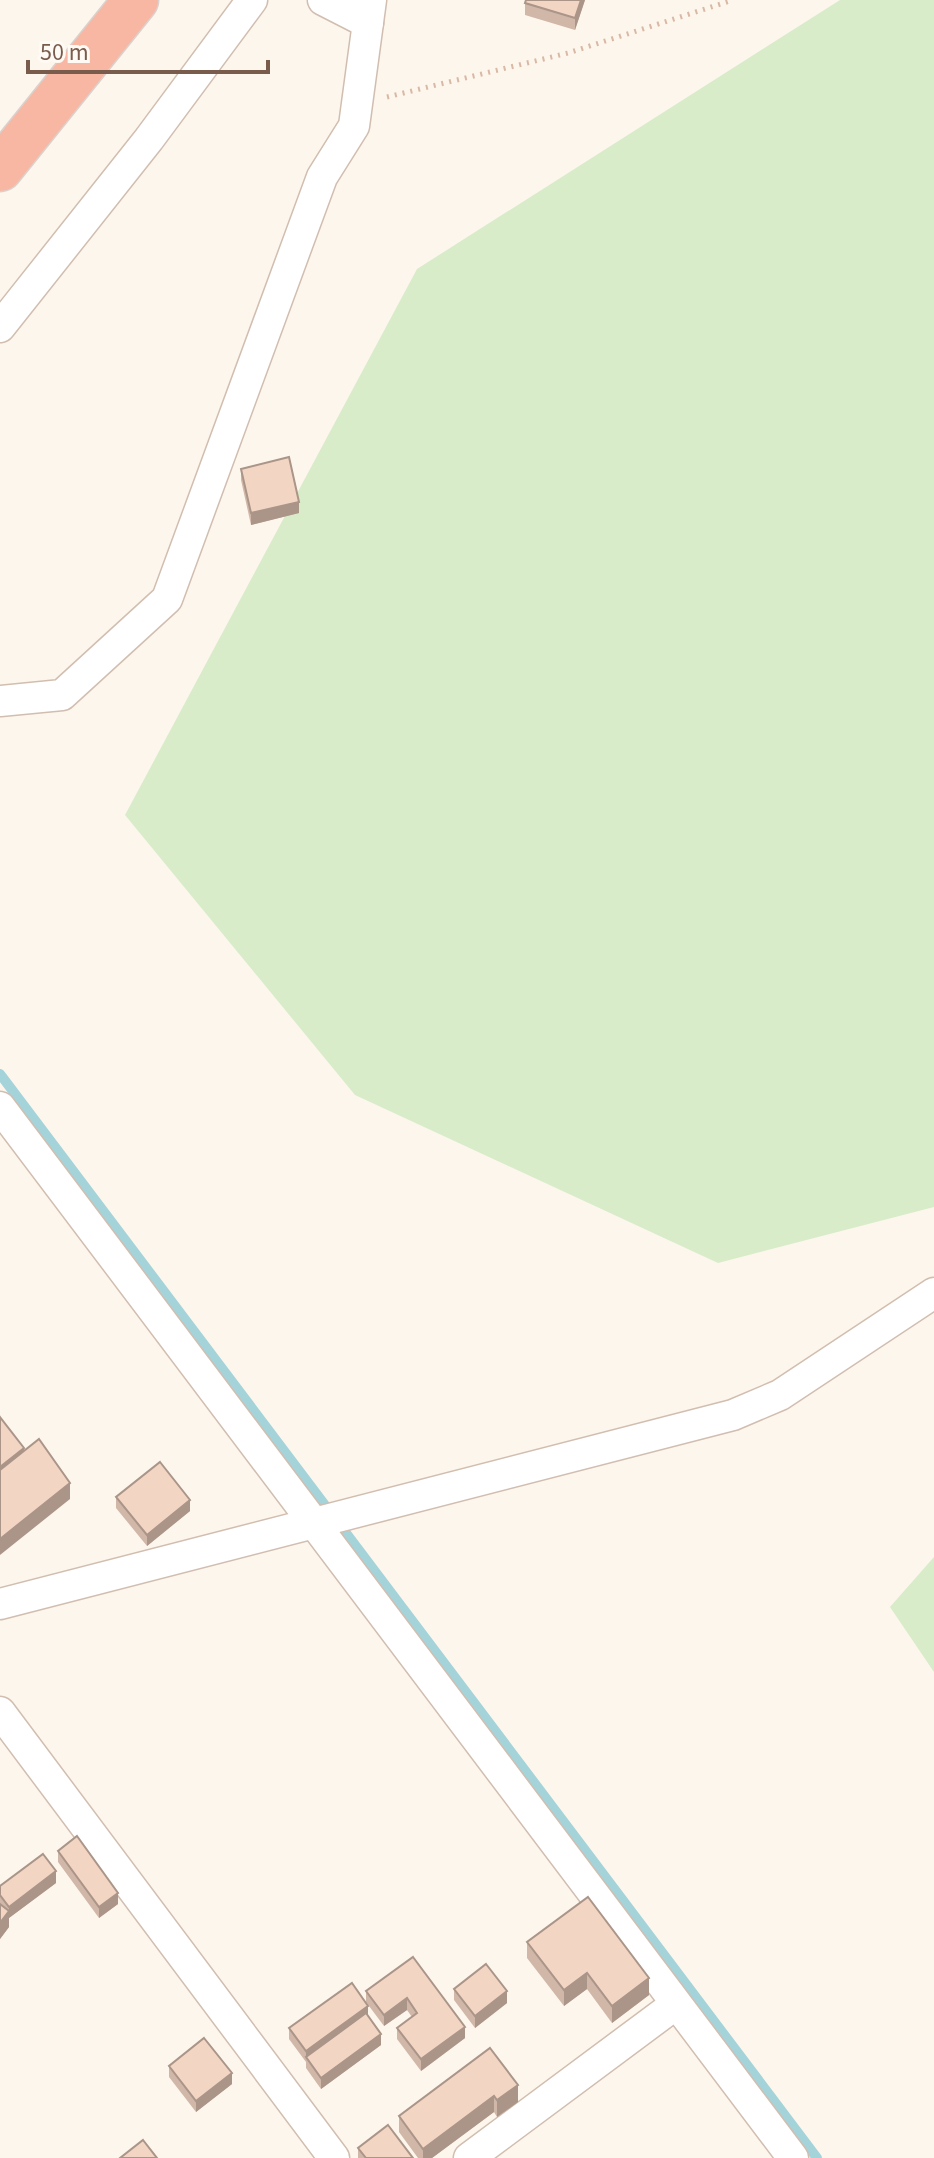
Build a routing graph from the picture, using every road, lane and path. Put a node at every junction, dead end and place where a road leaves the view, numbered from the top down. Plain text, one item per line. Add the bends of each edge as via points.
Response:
1 (136, 0) edge
2 (252, 0) edge
3 (323, 0) edge
4 (733, 0) edge
5 (370, 12) edge
6 (378, 99) dead end
7 (0, 169) edge
8 (0, 327) edge
9 (0, 701) edge
10 (0, 1107) edge
11 (934, 1293) edge
12 (315, 1525) junction
13 (0, 1604) edge
14 (0, 1712) edge
15 (676, 2004) junction
16 (334, 2158) edge
17 (469, 2158) edge
18 (793, 2158) edge

1 - 7 highway
2 - 8 street
3 - 5 street
4 - 6 path via 568,53
5 - 9 street via 354,126 322,177 167,599 62,695
10 - 12 street
11 - 12 street via 780,1395 733,1415
12 - 13 street
12 - 15 street
14 - 16 street
15 - 17 street
15 - 18 street

